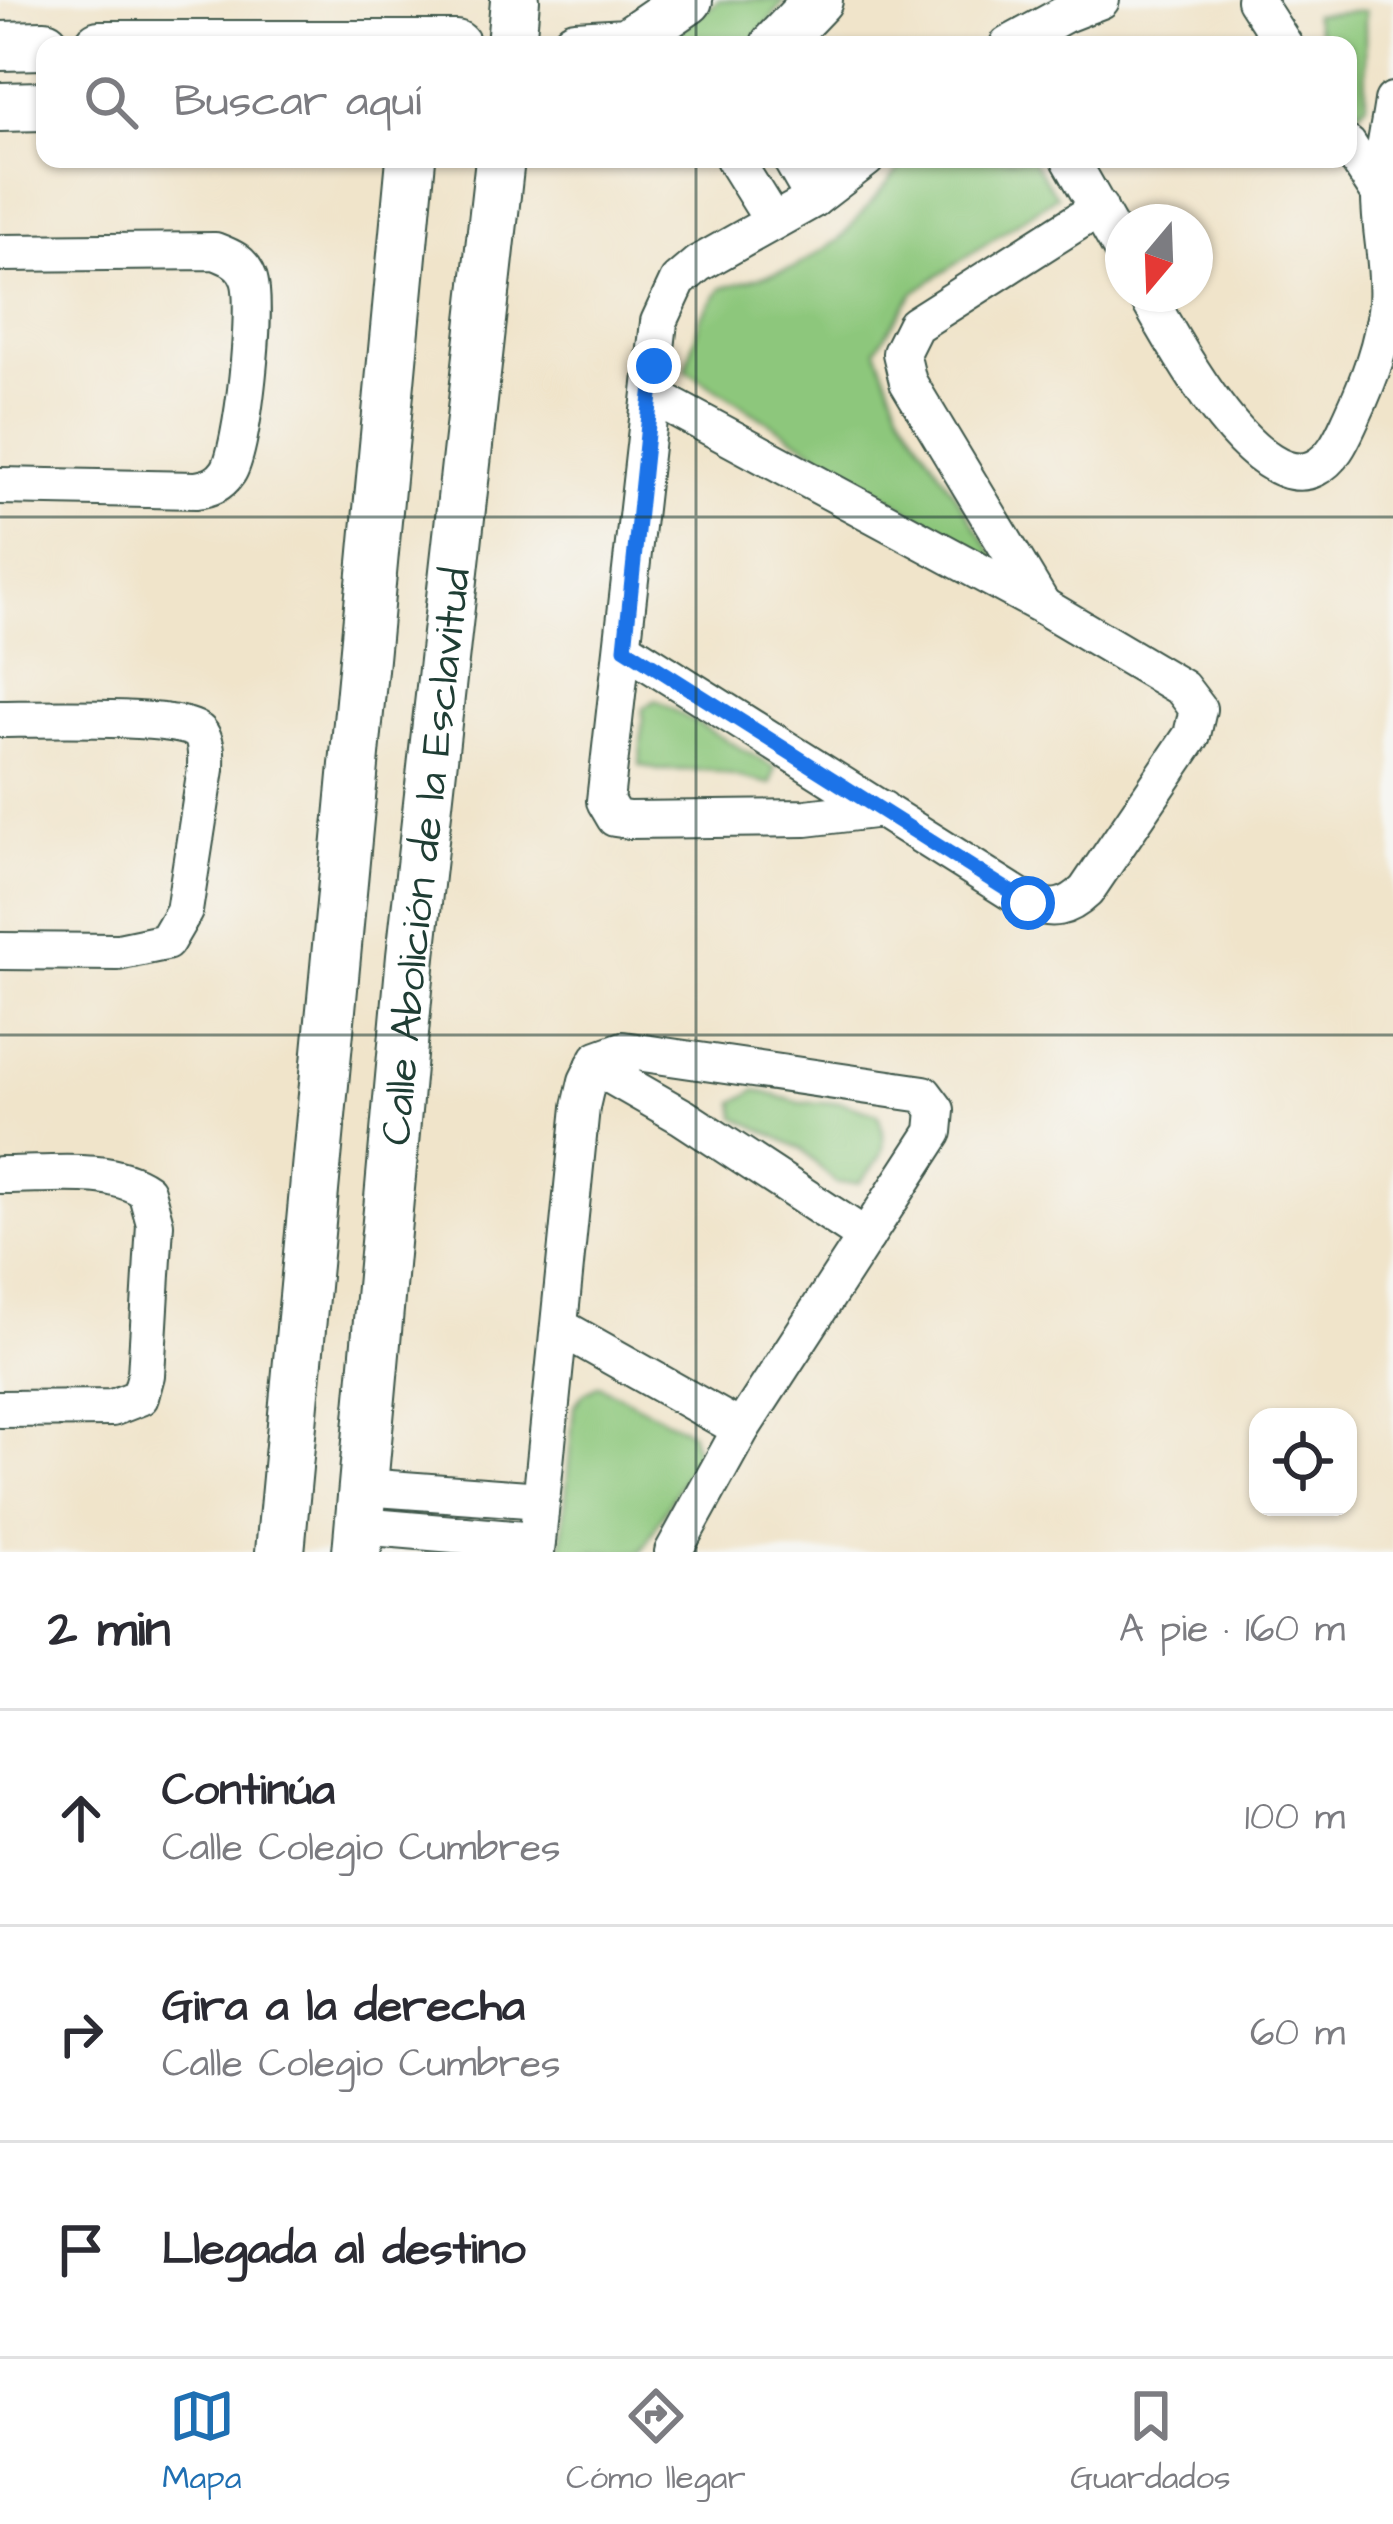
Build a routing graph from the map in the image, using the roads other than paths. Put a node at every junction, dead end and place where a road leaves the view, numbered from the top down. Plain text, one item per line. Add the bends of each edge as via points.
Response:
1 (515, 0) edge
2 (688, 0) edge
3 (818, 0) edge
4 (1101, 0) edge
5 (1255, 0) edge
6 (433, 33) edge
7 (350, 36) edge
8 (512, 36) edge
9 (637, 36) edge
10 (784, 36) edge
11 (1025, 36) edge
12 (1278, 36) edge
13 (36, 45) edge
14 (0, 46) edge
15 (1393, 101) edge
16 (36, 106) edge
17 (0, 107) edge
18 (1357, 159) edge
19 (410, 168) edge
20 (499, 168) edge
21 (740, 168) edge
22 (796, 168) edge
23 (854, 168) edge
24 (1075, 168) edge
25 (1380, 194) junction
26 (814, 199) junction
27 (1099, 208) junction
28 (1105, 219) edge
29 (772, 220) junction
30 (0, 253) edge
31 (1157, 312) edge
32 (653, 396) junction
33 (0, 486) edge
34 (1043, 606) junction
35 (625, 648) junction
36 (0, 718) edge
37 (882, 809) junction
38 (0, 951) edge
39 (594, 1066) junction
40 (0, 1175) edge
41 (866, 1237) junction
42 (560, 1327) junction
43 (0, 1409) edge
44 (741, 1429) junction
45 (541, 1500) junction
46 (360, 1522) edge
47 (537, 1546) edge
48 (280, 1552) edge
49 (673, 1552) edge

1 - 8 main road
2 - 9 main road
3 - 10 main road
4 - 11 street
5 - 12 street
6 - 7 main road
13 - 14 main road
15 - 25 street
16 - 17 main road
18 - 25 street
19 - 48 main road, Calle Abolición de la Esclavitud
20 - 46 main road, Calle Abolición de la Esclavitud via 411,956
21 - 29 street
22 - 26 street
23 - 26 street
24 - 27 street
25 - 31 street via 1387,301 1378,350 1340,444 1312,470 1275,465 1244,442
26 - 29 street
27 - 28 street
27 - 34 street via 915,326 901,352 908,382
29 - 32 street via 678,281 659,322
30 - 33 street via 215,251 248,276 252,313 238,446 214,486
32 - 34 street
32 - 35 street
34 - 37 street via 1182,688 1198,709 1192,735 1086,891 1061,908 1028,903
35 - 37 street
35 - 37 street via 604,781 615,818 806,818
36 - 38 street via 155,721 192,727 206,747 184,911 166,941 118,952
39 - 41 street
39 - 41 street via 622,1050 924,1094 936,1110 934,1132
39 - 42 street via 581,1107
40 - 43 street via 131,1181 146,1191 155,1224 140,1397 112,1408
41 - 44 street
42 - 44 street
42 - 45 street
44 - 49 street
45 - 46 street
45 - 47 street
46 - 47 street

